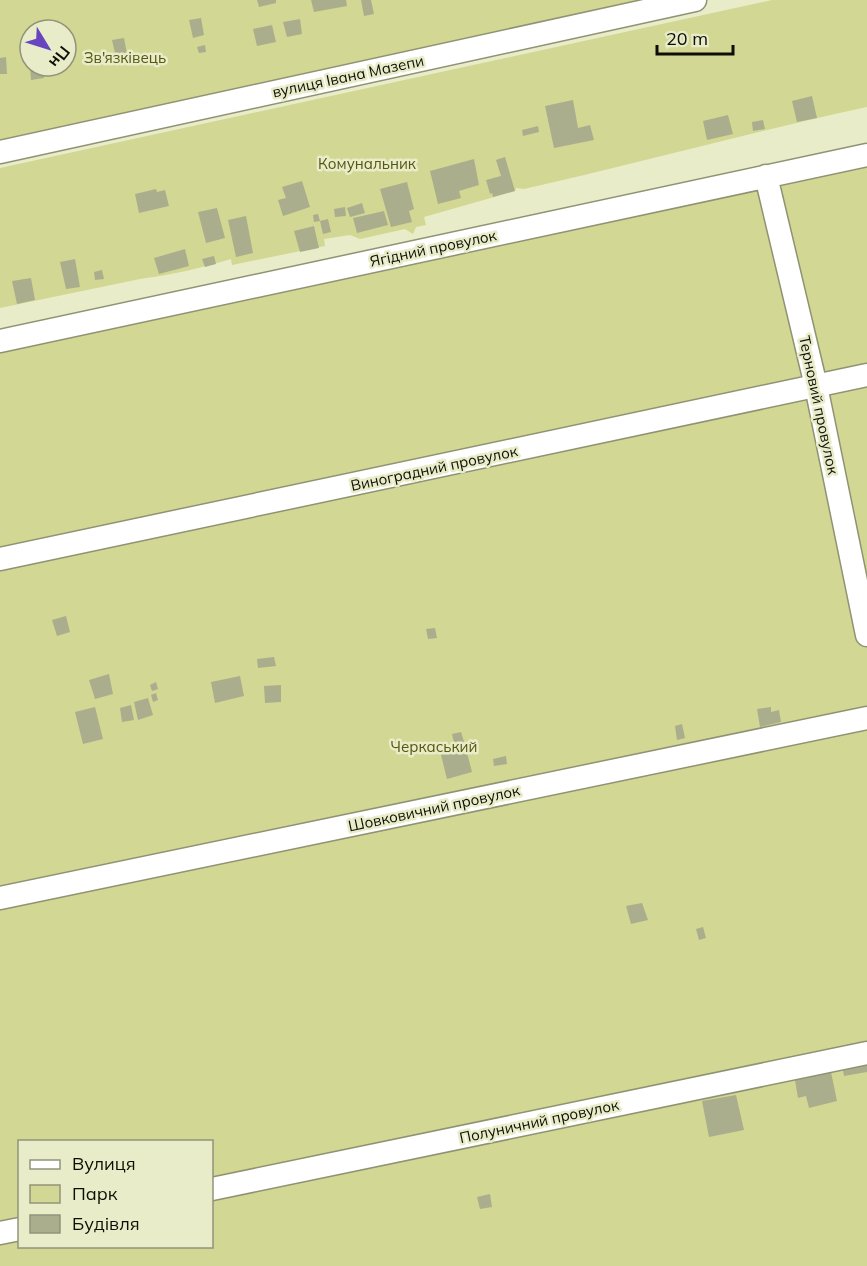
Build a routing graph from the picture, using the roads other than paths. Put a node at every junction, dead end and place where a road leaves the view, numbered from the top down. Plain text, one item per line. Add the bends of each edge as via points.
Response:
1 (695, 0) edge
2 (0, 152) edge
3 (867, 155) edge
4 (766, 176) junction
5 (0, 342) edge
6 (867, 375) edge
7 (816, 386) junction
8 (0, 560) edge
9 (867, 635) edge
10 (867, 718) edge
11 (0, 898) edge
12 (867, 1053) edge
13 (213, 1189) edge
14 (18, 1229) edge
15 (0, 1233) edge

1 - 2 street, вулиця Івана Мазепи
3 - 4 street, Ягідний провулок
4 - 5 street, Ягідний провулок
4 - 7 street, Терновий провулок
6 - 7 street, Виноградний провулок
7 - 8 street, Виноградний провулок
7 - 9 street, Терновий провулок
10 - 11 street, Шовковичний провулок
12 - 13 street, Полуничний провулок
14 - 15 street

